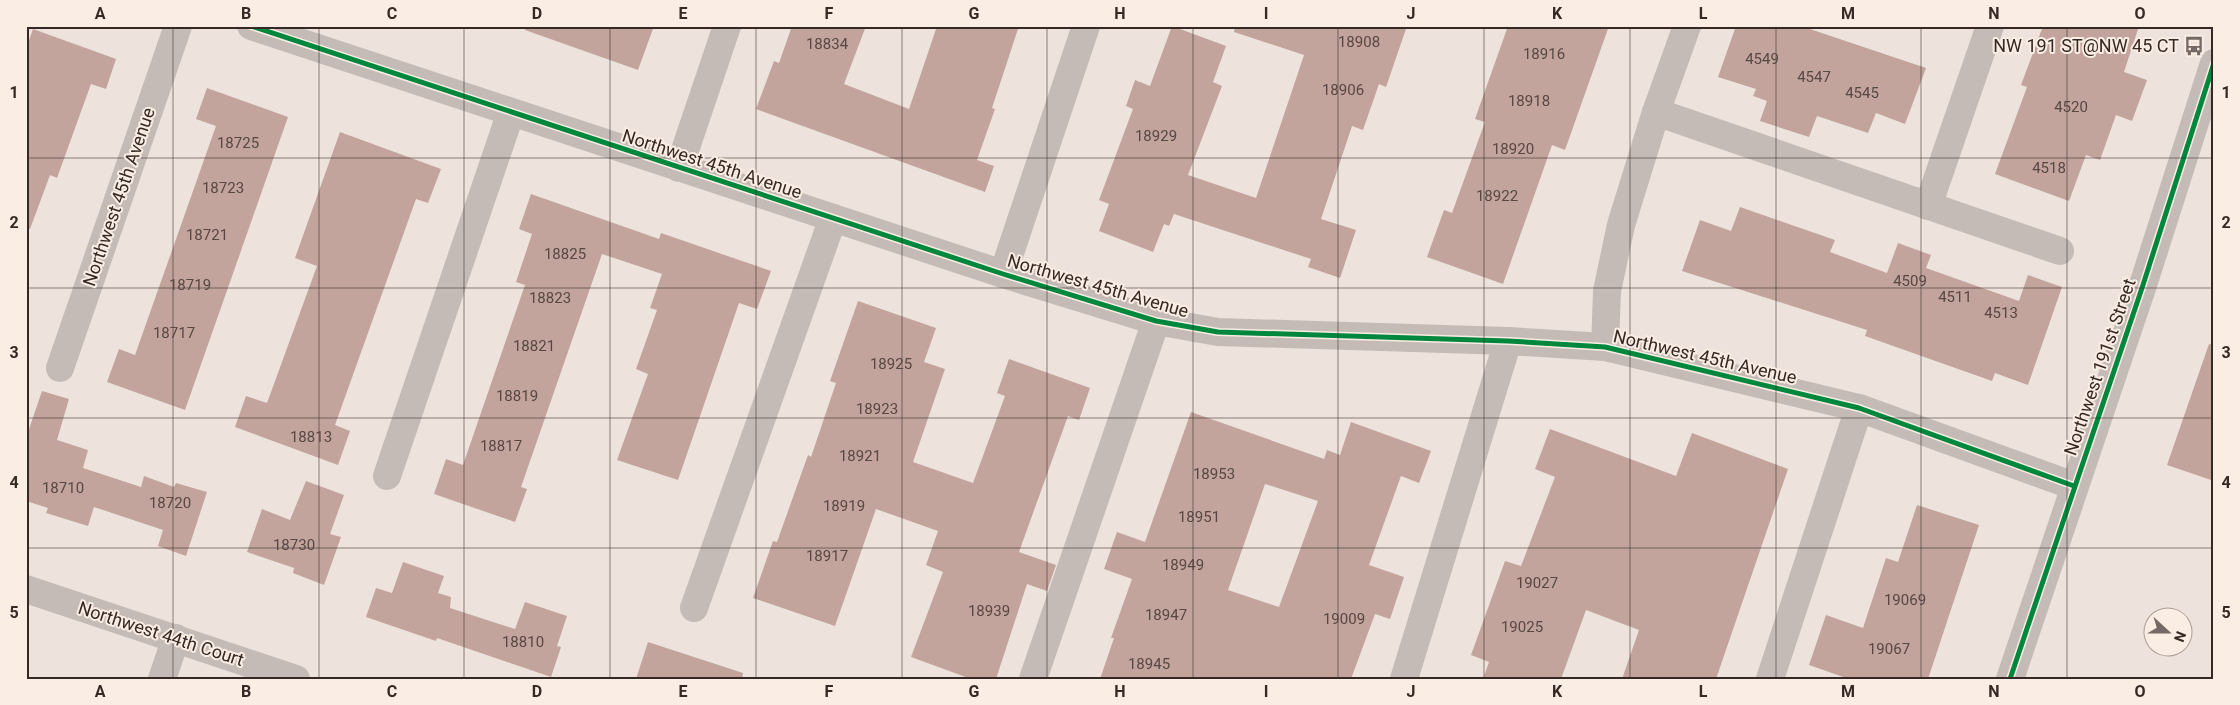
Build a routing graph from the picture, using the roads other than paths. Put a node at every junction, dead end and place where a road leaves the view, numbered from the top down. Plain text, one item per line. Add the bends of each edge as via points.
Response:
1 (178, 26) edge
2 (251, 26) edge
3 (727, 26) edge
4 (1086, 26) edge
5 (1687, 26) edge
6 (1990, 26) edge
7 (2213, 70) edge
8 (512, 112) junction
9 (1656, 112) junction
10 (679, 168) junction
11 (1928, 206) junction
12 (833, 218) junction
13 (2060, 251) dead end
14 (1003, 274) junction
15 (1156, 321) junction
16 (1508, 341) junction
17 (1605, 347) junction
18 (60, 368) dead end
19 (1859, 408) junction
20 (387, 476) dead end
21 (2074, 486) junction
22 (26, 589) edge
23 (694, 608) dead end
24 (176, 638) junction
25 (162, 679) edge
26 (296, 679) edge
27 (1033, 679) edge
28 (1404, 679) edge
29 (1770, 679) edge
30 (2010, 679) edge

1 - 18 street, Northwest 45th Avenue
2 - 8 street, Northwest 45th Avenue
3 - 10 street, Northwest 45th Avenue
4 - 14 street, Northwest 45th Avenue
5 - 9 street
6 - 11 street
7 - 21 street, Northwest 191st Street
8 - 10 street, Northwest 45th Avenue
8 - 20 street
9 - 11 street
9 - 17 street via 1621,225 1607,291
10 - 12 street, Northwest 45th Avenue
11 - 13 street
12 - 14 street, Northwest 45th Avenue
12 - 23 street
14 - 15 street, Northwest 45th Avenue
15 - 16 street, Northwest 45th Avenue via 1218,332
15 - 27 street, Northwest 45th Avenue
16 - 17 street, Northwest 45th Avenue
16 - 28 street
17 - 19 street, Northwest 45th Avenue
19 - 21 street, Northwest 45th Avenue
19 - 29 street
21 - 30 street, Northwest 191st Street
22 - 24 street, Northwest 44th Court
24 - 25 street
24 - 26 street, Northwest 44th Court

